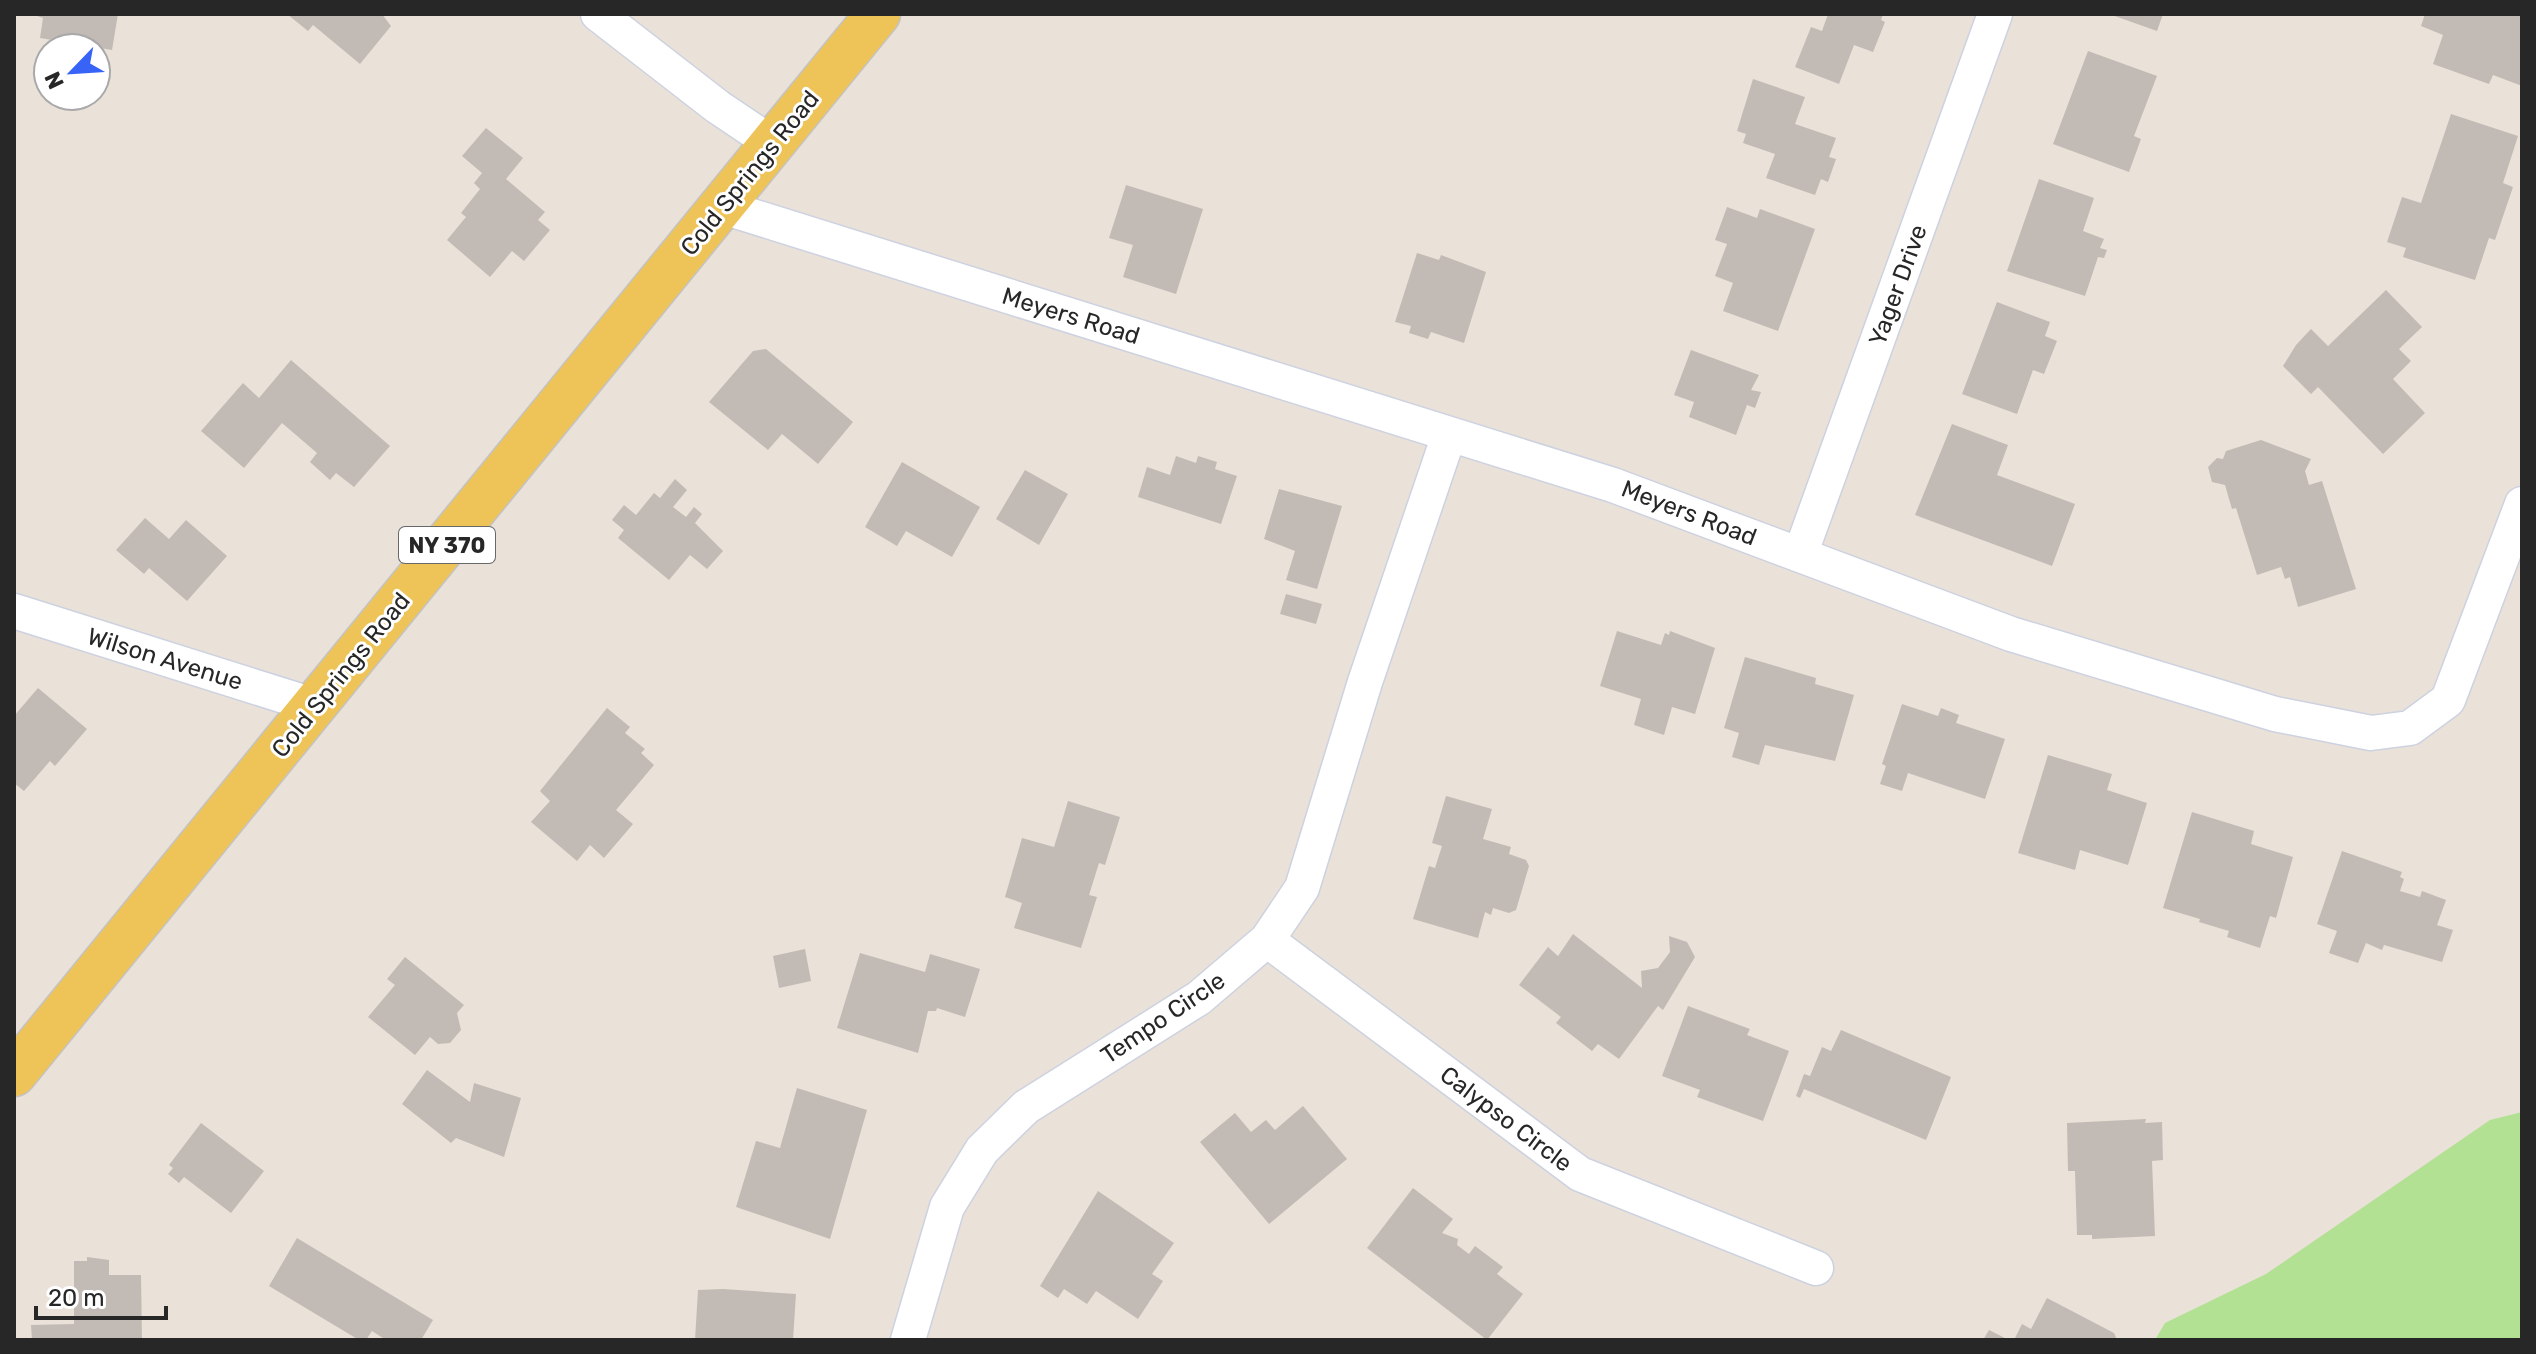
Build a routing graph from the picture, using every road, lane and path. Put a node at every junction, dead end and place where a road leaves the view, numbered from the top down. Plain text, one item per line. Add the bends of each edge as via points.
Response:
1 (598, 14) edge
2 (878, 14) edge
3 (1995, 14) edge
4 (773, 144) junction
5 (723, 207) junction
6 (1449, 435) junction
7 (2522, 504) edge
8 (1800, 555) junction
9 (14, 611) edge
10 (316, 706) junction
11 (1267, 940) junction
12 (14, 1074) edge
13 (1816, 1268) dead end
14 (908, 1340) edge

1 - 4 street
2 - 4 main road, Cold Springs Road / NY 370
3 - 8 street, Yager Drive
4 - 5 main road, Cold Springs Road / NY 370
5 - 6 street, Meyers Road
5 - 10 main road, Cold Springs Road / NY 370
6 - 8 street, Meyers Road via 1613,485
6 - 11 street, Tempo Circle via 1302,888
7 - 8 street, Meyers Road via 2448,700 2410,728 2371,733 2275,714 2011,634
9 - 10 street, Wilson Avenue
10 - 12 main road, Cold Springs Road / NY 370
11 - 13 street, Calypso Circle via 1580,1174
11 - 14 street, Tempo Circle via 1199,998 1026,1107 982,1150 947,1207

